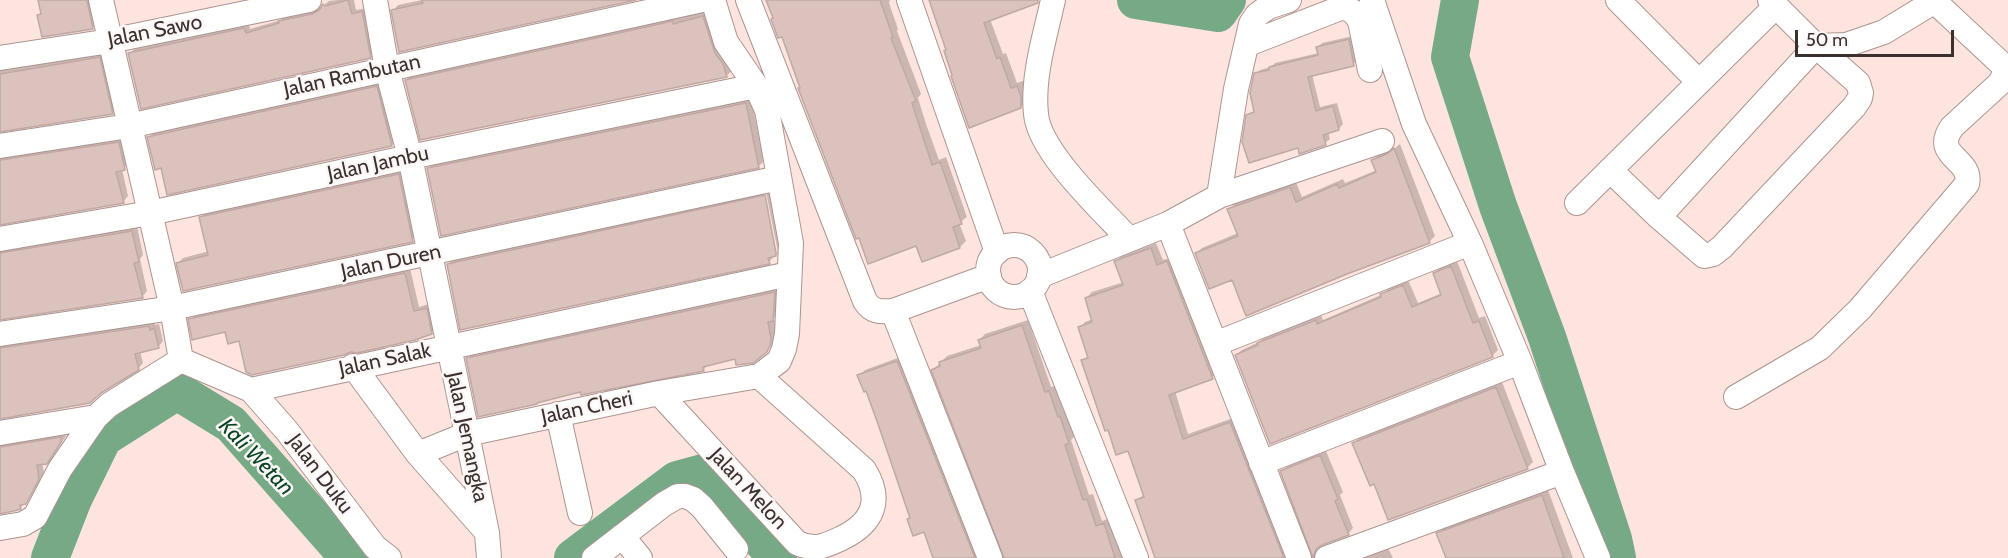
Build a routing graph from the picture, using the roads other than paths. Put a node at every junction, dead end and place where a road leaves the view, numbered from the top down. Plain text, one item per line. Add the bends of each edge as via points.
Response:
1 (101, 0) edge
2 (309, 0) edge
3 (375, 0) edge
4 (702, 0) edge
5 (713, 0) edge
6 (748, 0) edge
7 (909, 0) edge
8 (1053, 0) edge
9 (1289, 0) edge
10 (1372, 0) edge
11 (1618, 0) edge
12 (1934, 1) edge
13 (1773, 3) edge
14 (110, 41) junction
15 (1248, 44) junction
16 (1816, 46) junction
17 (0, 58) edge
18 (387, 69) junction
19 (2008, 69) edge
20 (1370, 70) dead end
21 (1698, 81) junction
22 (756, 86) junction
23 (129, 126) junction
24 (1382, 141) dead end
25 (0, 146) edge
26 (410, 157) junction
27 (1610, 170) junction
28 (779, 178) junction
29 (1219, 196) junction
30 (1577, 203) dead end
31 (150, 213) junction
32 (1659, 217) junction
33 (1168, 224) junction
34 (0, 239) edge
35 (1129, 239) junction
36 (1470, 243) junction
37 (997, 252) junction
38 (429, 254) junction
39 (789, 274) junction
40 (988, 276) junction
41 (1035, 284) junction
42 (172, 308) junction
43 (893, 311) junction
44 (0, 334) edge
45 (1215, 345) junction
46 (448, 346) junction
47 (181, 360) junction
48 (1520, 362) junction
49 (354, 366) junction
50 (759, 376) junction
51 (251, 390) junction
52 (659, 393) junction
53 (1736, 397) dead end
54 (558, 414) junction
55 (96, 417) junction
56 (0, 433) edge
57 (467, 434) junction
58 (418, 454) junction
59 (1262, 463) junction
60 (1562, 472) junction
61 (580, 513) dead end
62 (0, 528) edge
63 (487, 533) junction
64 (622, 536) junction
65 (736, 549) dead end
66 (388, 558) edge
67 (489, 558) edge
68 (594, 558) edge
69 (640, 558) edge
70 (990, 558) edge
71 (1136, 558) edge
72 (1299, 558) edge
73 (1327, 558) edge
74 (1598, 558) edge

1 - 14 street
2 - 14 street, Jalan Sawo
3 - 18 street, Jalan Jemangka
4 - 18 street, Jalan Rambutan
5 - 22 street via 726,42
6 - 43 street via 865,301 880,312
7 - 37 street
8 - 35 street via 1038,76 1036,117 1044,139 1076,182
9 - 15 street via 1257,15 1251,24
10 - 36 street via 1414,124
11 - 21 street
12 - 16 street via 1884,32 1846,45
12 - 19 street
13 - 16 street
13 - 21 street
14 - 17 street, Jalan Sawo
14 - 23 street
15 - 20 street via 1343,7 1354,12 1360,21
15 - 29 street via 1236,89
16 - 32 street
16 - 32 street via 1858,83 1861,93 1854,107 1713,254 1704,256
18 - 23 street, Jalan Rambutan
18 - 26 street, Jalan Jemangka
19 - 53 street via 2000,83 1947,135 1945,143 1966,170 1967,184 1860,309 1820,348
21 - 27 street
22 - 26 street, Jalan Jambu
22 - 28 street via 767,110
23 - 25 street, Jalan Rambutan
23 - 31 street
24 - 29 street
26 - 31 street, Jalan Jambu
26 - 38 street, Jalan Jemangka
27 - 30 street
27 - 32 street
28 - 38 street, Jalan Duren
28 - 39 street via 791,243
29 - 33 street
31 - 34 street, Jalan Jambu
31 - 42 street
33 - 35 street
33 - 45 street
35 - 41 street
36 - 45 street
36 - 48 street
37 - 40 street via 991,259
37 - 41 street via 1011,245 1027,248 1038,261
38 - 42 street, Jalan Duren
38 - 46 street, Jalan Jemangka
39 - 46 street, Jalan Salak
39 - 50 street via 784,349 779,361
40 - 41 street via 1000,293 1010,296 1020,296
40 - 43 street
41 - 71 street
42 - 44 street, Jalan Duren
42 - 47 street
43 - 70 street
45 - 59 street
46 - 49 street, Jalan Salak
46 - 57 street, Jalan Jemangka
47 - 51 street
47 - 55 street
48 - 59 street
48 - 60 street
49 - 51 street, Jalan Salak
49 - 58 street
50 - 52 street, Jalan Cheri
50 - 52 street, Jalan Melon via 864,470 872,483 872,512 857,530 822,548 797,543
51 - 66 street, Jalan Duku via 375,547
52 - 54 street, Jalan Cheri
54 - 57 street, Jalan Cheri
54 - 61 street
55 - 56 street
55 - 62 street via 60,469 35,517 23,524
57 - 58 street, Jalan Cheri
57 - 63 street, Jalan Jemangka
58 - 63 street
59 - 72 street
60 - 73 street
60 - 74 street
63 - 67 street, Jalan Jemangka
64 - 65 street via 664,504 685,496 702,507
64 - 68 street
64 - 69 street

